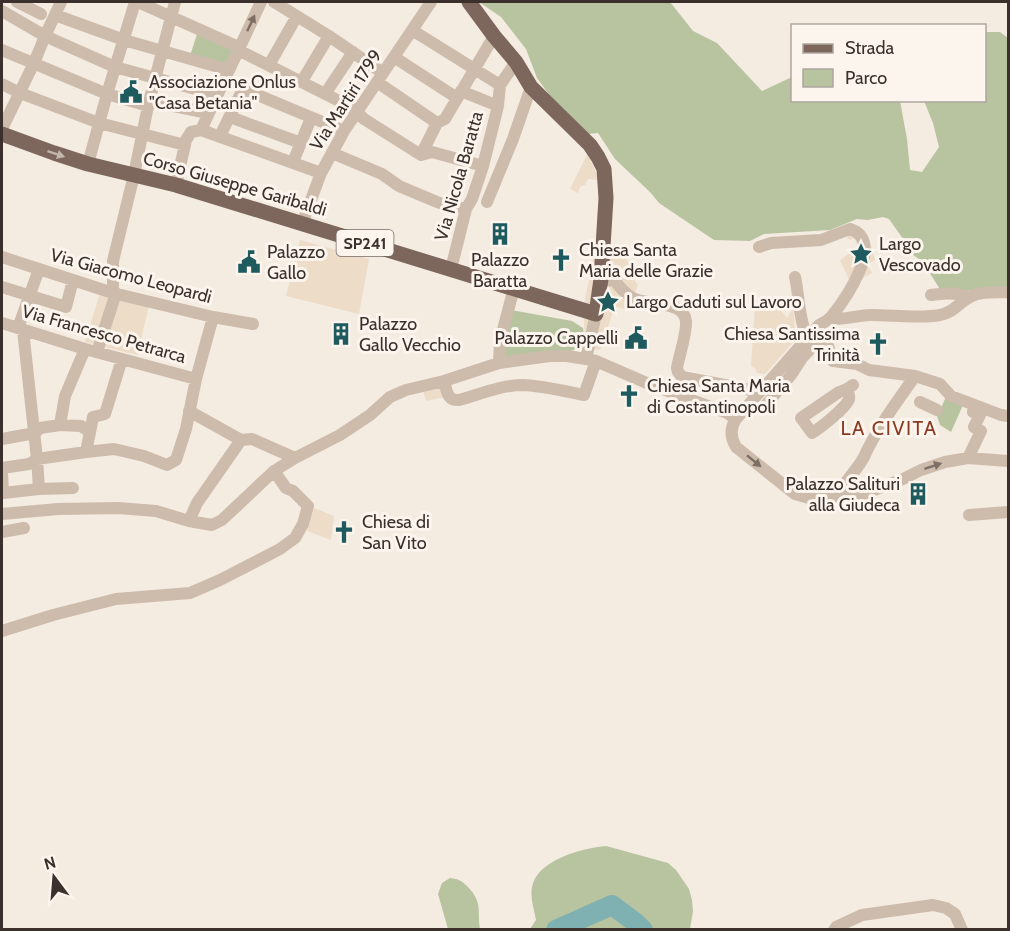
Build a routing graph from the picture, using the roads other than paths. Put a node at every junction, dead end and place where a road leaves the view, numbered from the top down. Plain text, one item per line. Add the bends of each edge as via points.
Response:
1 (8, 2) edge
2 (17, 2) edge
3 (61, 2) edge
4 (137, 2) edge
5 (175, 2) edge
6 (261, 2) edge
7 (274, 2) edge
8 (431, 2) edge
9 (469, 2) edge
10 (2, 11) edge
11 (41, 14) dead end
12 (55, 15) junction
13 (171, 16) junction
14 (297, 16) junction
15 (412, 30) junction
16 (45, 36) junction
17 (329, 36) junction
18 (494, 36) junction
19 (124, 40) junction
20 (2, 50) edge
21 (238, 50) junction
22 (163, 52) junction
23 (353, 52) junction
24 (394, 57) junction
25 (516, 62) junction
26 (34, 63) junction
27 (268, 65) junction
28 (115, 67) junction
29 (229, 70) junction
30 (474, 70) junction
31 (380, 78) junction
32 (154, 79) junction
33 (302, 81) junction
34 (2, 84) edge
35 (500, 85) junction
36 (531, 87) junction
37 (20, 93) junction
38 (107, 94) junction
39 (325, 94) junction
40 (217, 95) junction
41 (459, 95) junction
42 (148, 103) junction
43 (498, 106) junction
44 (357, 112) junction
45 (208, 113) junction
46 (230, 117) junction
47 (311, 118) junction
48 (99, 123) junction
49 (437, 123) junction
50 (2, 129) edge
51 (201, 130) junction
52 (344, 131) junction
53 (2, 134) edge
54 (143, 134) junction
55 (220, 136) junction
56 (302, 143) junction
57 (185, 145) junction
58 (332, 153) junction
59 (421, 155) junction
60 (293, 162) junction
61 (88, 164) junction
62 (483, 166) junction
63 (321, 173) junction
64 (134, 175) junction
65 (176, 185) junction
66 (487, 202) dead end
67 (466, 209) junction
68 (302, 224) junction
69 (759, 247) dead end
70 (2, 257) edge
71 (39, 269) junction
72 (451, 269) junction
73 (795, 277) dead end
74 (601, 279) junction
75 (73, 280) junction
76 (2, 287) edge
77 (514, 288) junction
78 (1008, 292) edge
79 (115, 293) junction
80 (931, 295) dead end
81 (29, 296) junction
82 (969, 297) junction
83 (596, 314) junction
84 (213, 317) junction
85 (825, 322) junction
86 (2, 323) edge
87 (253, 324) dead end
88 (20, 329) junction
89 (814, 339) junction
90 (91, 351) junction
91 (590, 357) junction
92 (122, 359) junction
93 (499, 363) junction
94 (869, 370) junction
95 (915, 376) junction
96 (196, 379) junction
97 (446, 380) junction
98 (852, 385) dead end
99 (758, 394) junction
100 (920, 402) dead end
101 (765, 406) dead end
102 (975, 406) junction
103 (936, 410) dead end
104 (189, 411) junction
105 (1008, 416) edge
106 (736, 419) junction
107 (60, 425) junction
108 (90, 432) junction
109 (34, 433) junction
110 (2, 439) edge
111 (241, 440) junction
112 (86, 452) junction
113 (295, 458) junction
114 (968, 458) junction
115 (37, 459) junction
116 (1008, 461) edge
117 (2, 468) edge
118 (274, 471) junction
119 (2, 473) edge
120 (73, 488) dead end
121 (39, 489) junction
122 (838, 497) junction
123 (1008, 512) edge
124 (2, 514) edge
125 (969, 515) dead end
126 (189, 521) junction
127 (24, 528) dead end
128 (2, 532) edge
129 (2, 631) edge
130 (834, 930) edge
131 (962, 930) edge

1 - 10 street
2 - 11 street
3 - 12 street
4 - 13 street
4 - 19 street
5 - 13 street
21 -> 6 street
7 - 14 street
8 - 15 street, Via Martiri 1799
9 - 18 main road
10 - 16 street
12 - 16 street
12 - 19 street
13 - 21 street
13 - 22 street
14 - 17 street
14 - 27 street
15 - 24 street, Via Martiri 1799
15 - 30 street
16 - 26 street
16 - 28 street
17 - 23 street
17 - 33 street
18 - 25 main road
18 - 30 street
19 - 22 street
19 - 28 street
20 - 26 street
21 - 27 street
21 - 29 street
22 - 29 street
22 - 32 street
23 - 31 street
23 - 39 street
24 - 31 street, Via Martiri 1799
24 - 41 street
25 - 35 street, Via Nicola Baratta
25 - 36 main road
26 - 37 street
26 - 38 street
27 - 33 street
28 - 32 street
28 - 38 street
29 - 40 street
30 - 35 street
30 - 41 street
31 - 44 street, Via Martiri 1799
31 - 49 street
32 - 40 street
32 - 42 street
33 - 39 street
34 - 37 street
35 - 43 street, Via Nicola Baratta
36 - 66 street
36 - 74 main road via 590,145 604,169
37 - 48 street
37 - 50 street
38 - 42 street
38 - 48 street
39 - 44 street
40 - 45 street
41 - 43 street
41 - 49 street via 445,119
42 - 45 street
42 - 54 street
43 - 62 street, Via Nicola Baratta
44 - 52 street, Via Martiri 1799
44 - 59 street
45 - 51 street
46 - 47 street via 243,89
46 - 55 street
46 - 56 street
47 - 52 street
47 - 56 street
48 - 54 street
48 - 61 street
49 - 59 street
51 - 55 street
51 - 57 street via 190,132
52 - 58 street, Via Martiri 1799
53 -> 61 main road, Corso Giuseppe Garibaldi / SP241
54 - 57 street
54 - 64 street
55 - 60 street
56 - 60 street
57 - 65 street
58 - 63 street, Via Martiri 1799
58 - 67 street via 425,198
59 - 62 street via 432,152
60 - 63 street
61 - 64 main road, Corso Giuseppe Garibaldi / SP241
62 - 67 street, Via Nicola Baratta
63 - 68 street, Via Martiri 1799
64 - 65 main road, Corso Giuseppe Garibaldi / SP241
64 - 79 street via 113,261
65 - 68 main road, Corso Giuseppe Garibaldi / SP241
67 - 72 street, Via Nicola Baratta
68 - 72 main road, Corso Giuseppe Garibaldi / SP241
69 - 85 street via 821,240 850,229 862,240 864,257 853,283
70 - 71 street, Via Giacomo Leopardi
71 - 75 street, Via Giacomo Leopardi
71 - 81 street
72 - 77 main road, Corso Giuseppe Garibaldi / SP241
73 - 89 street via 803,329
74 - 83 main road
74 - 99 street via 615,282 633,298 679,308 686,326 677,369 682,377
75 - 79 street, Via Giacomo Leopardi
75 - 81 street via 66,307
76 - 81 street
77 - 83 main road, Corso Giuseppe Garibaldi / SP241
77 - 93 street via 500,341
78 - 82 street
79 - 84 street, Via Giacomo Leopardi
79 - 90 street
80 - 82 street
81 - 88 street
82 - 85 street via 939,316 868,315
83 - 91 street
84 - 87 street, Via Giacomo Leopardi
84 - 96 street
85 - 89 street
86 - 88 street, Via Francesco Petrarca
88 - 90 street, Via Francesco Petrarca
88 - 109 street
89 - 94 street via 828,346 833,361
89 - 99 street
89 - 101 street
90 - 92 street, Via Francesco Petrarca
90 - 107 street via 65,396
91 - 93 street via 550,356
91 - 97 street via 584,395 523,386 453,400 448,397
91 - 106 street
92 - 96 street, Via Francesco Petrarca
92 - 108 street via 105,414 93,417
93 - 97 street
94 - 95 street
94 - 98 street
95 - 102 street via 940,384 951,396
95 - 122 street
96 - 104 street
97 - 113 street via 390,397 370,415
99 - 106 street
100 - 103 street
102 - 105 street
102 - 114 street via 972,412 980,415 974,427 981,431
104 - 111 street
104 - 112 street via 176,460 167,465 114,449
106 -> 122 street via 731,434 736,447 795,494 809,498
107 - 108 street via 81,426
107 - 109 street via 40,428
108 - 112 street
109 - 110 street
109 - 115 street
111 - 113 street via 252,439
111 - 126 street
112 - 115 street
113 - 118 street
114 - 116 street
122 -> 114 street via 864,494 933,465
115 - 117 street
115 - 121 street
118 - 126 street via 222,520 212,525
118 - 129 street via 286,488 308,506 295,538 280,549 190,593 116,599
119 - 121 street via 3,493
120 - 121 street
123 - 125 street
124 - 126 street via 118,508 156,511
127 - 128 street
130 - 131 street via 862,915 933,905 956,914

